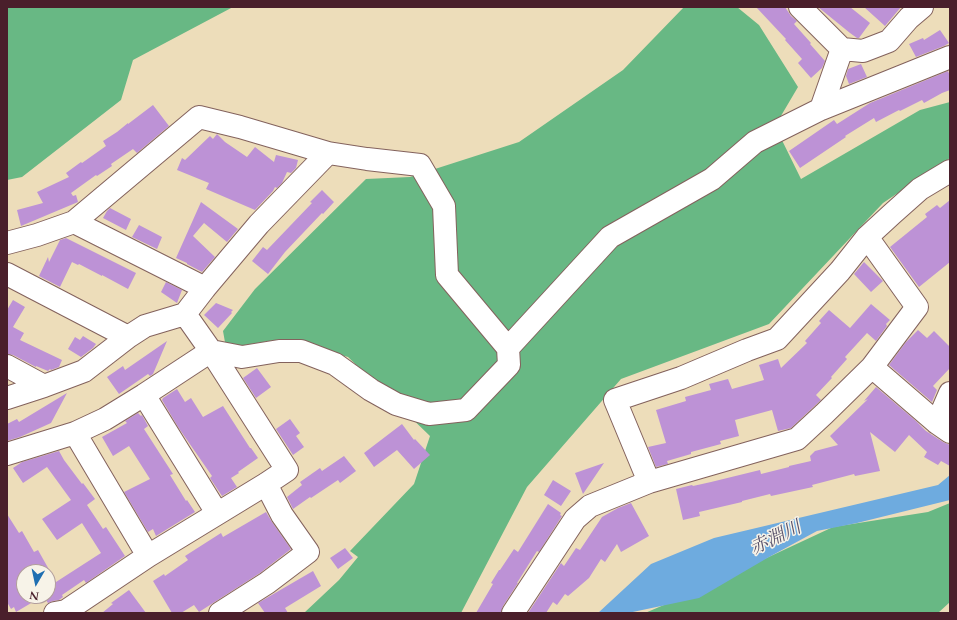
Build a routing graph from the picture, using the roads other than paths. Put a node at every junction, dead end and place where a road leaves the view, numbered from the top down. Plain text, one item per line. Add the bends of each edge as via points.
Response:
1 (922, 7) edge
2 (803, 8) edge
3 (842, 49) junction
4 (950, 57) edge
5 (821, 109) junction
6 (328, 153) junction
7 (950, 171) edge
8 (74, 222) junction
9 (867, 237) junction
10 (7, 243) edge
11 (7, 274) edge
12 (205, 288) junction
13 (185, 314) junction
14 (128, 337) junction
15 (508, 348) junction
16 (210, 351) junction
17 (7, 366) edge
18 (872, 367) junction
19 (44, 386) junction
20 (950, 393) edge
21 (144, 395) junction
22 (7, 398) edge
23 (943, 428) edge
24 (75, 433) junction
25 (7, 454) edge
26 (649, 482) junction
27 (266, 484) junction
28 (217, 514) junction
29 (148, 556) junction
30 (55, 613) edge
31 (220, 613) edge
32 (513, 613) edge

1 - 3 street via 889,41 863,51
2 - 3 street
3 - 5 street
4 - 5 street
5 - 15 street via 755,142 712,179 610,237
6 - 8 street via 200,117
6 - 12 street via 259,224
6 - 15 street via 420,165 444,206 447,275
7 - 9 street via 920,189
8 - 10 street
8 - 12 street
9 - 18 street via 917,307
9 - 26 street via 840,271 777,339 681,378 615,400
11 - 14 street
12 - 13 street
13 - 14 street via 145,326
13 - 16 street
14 - 19 street via 84,371
15 - 16 street via 509,365 466,410 429,414 396,404 371,390 335,364 300,351 279,351 242,357
16 - 21 street
16 - 27 street via 287,470
17 - 19 street
18 - 23 street
18 - 26 street via 798,439
19 - 22 street
20 - 23 street
21 - 24 street via 105,419
21 - 28 street
24 - 25 street
24 - 29 street
26 - 32 street via 590,506 575,519
27 - 28 street
27 - 31 street via 282,515 308,552
28 - 29 street
29 - 30 street via 66,611

